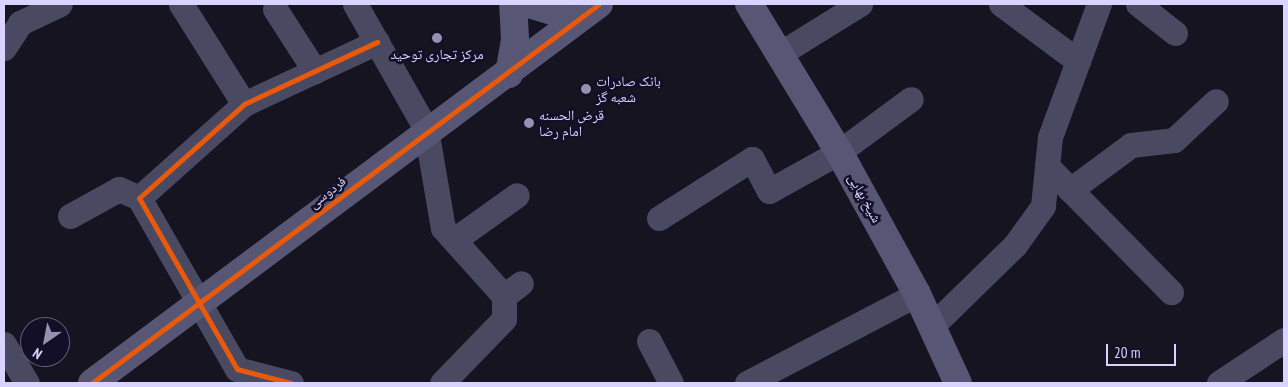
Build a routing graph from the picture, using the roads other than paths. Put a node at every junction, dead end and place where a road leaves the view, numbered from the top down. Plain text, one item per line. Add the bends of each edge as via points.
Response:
1 (60, 4) edge
2 (181, 4) edge
3 (355, 4) edge
4 (514, 4) edge
5 (529, 4) edge
6 (599, 4) edge
7 (860, 4) edge
8 (1001, 4) edge
9 (1099, 4) edge
10 (1138, 4) edge
11 (748, 9) edge
12 (275, 10) dead end
13 (575, 18) junction
14 (1176, 33) dead end
15 (377, 42) junction
16 (4, 48) edge
17 (781, 53) junction
18 (1078, 62) junction
19 (315, 71) junction
20 (509, 74) junction
21 (911, 100) dead end
22 (1216, 101) dead end
23 (244, 104) junction
24 (426, 129) junction
25 (840, 152) junction
26 (1047, 166) junction
27 (1070, 190) junction
28 (517, 195) dead end
29 (139, 198) junction
30 (70, 216) dead end
31 (659, 218) dead end
32 (454, 240) junction
33 (1171, 292) dead end
34 (917, 294) junction
35 (199, 306) junction
36 (933, 325) junction
37 (1284, 340) edge
38 (649, 341) dead end
39 (4, 344) edge
40 (761, 380) edge
41 (277, 381) edge
42 (27, 383) edge
43 (92, 383) edge
44 (442, 383) edge
45 (671, 383) edge
46 (958, 383) edge
47 (1219, 383) edge

1 - 16 street via 20,23
2 - 23 street
3 - 15 street
4 - 20 street via 515,39
5 - 13 street
6 - 13 street, فردوسی
7 - 17 street
8 - 18 street
9 - 18 street
10 - 14 street
11 - 17 street, شیخ بهایی
12 - 19 street
13 - 20 street, فردوسی
15 - 19 street
15 - 24 street
17 - 25 street, شیخ بهایی
18 - 26 street via 1050,137
19 - 23 street
20 - 24 street, فردوسی
21 - 25 street
22 - 27 street via 1174,140 1131,145
23 - 29 street
24 - 32 street via 443,228
24 - 35 street, فردوسی
25 - 31 street via 769,191 752,159
25 - 34 street, شیخ بهایی
26 - 27 street
26 - 36 street via 1043,206 1015,245
27 - 33 street
28 - 32 street
29 - 30 street via 119,189
29 - 35 street
32 - 44 street via 512,289 504,319
34 - 36 street, شیخ بهایی
34 - 40 street
35 - 41 street via 237,369
35 - 43 street, فردوسی
36 - 46 street, شیخ بهایی
37 - 47 street
38 - 45 street
39 - 42 street

